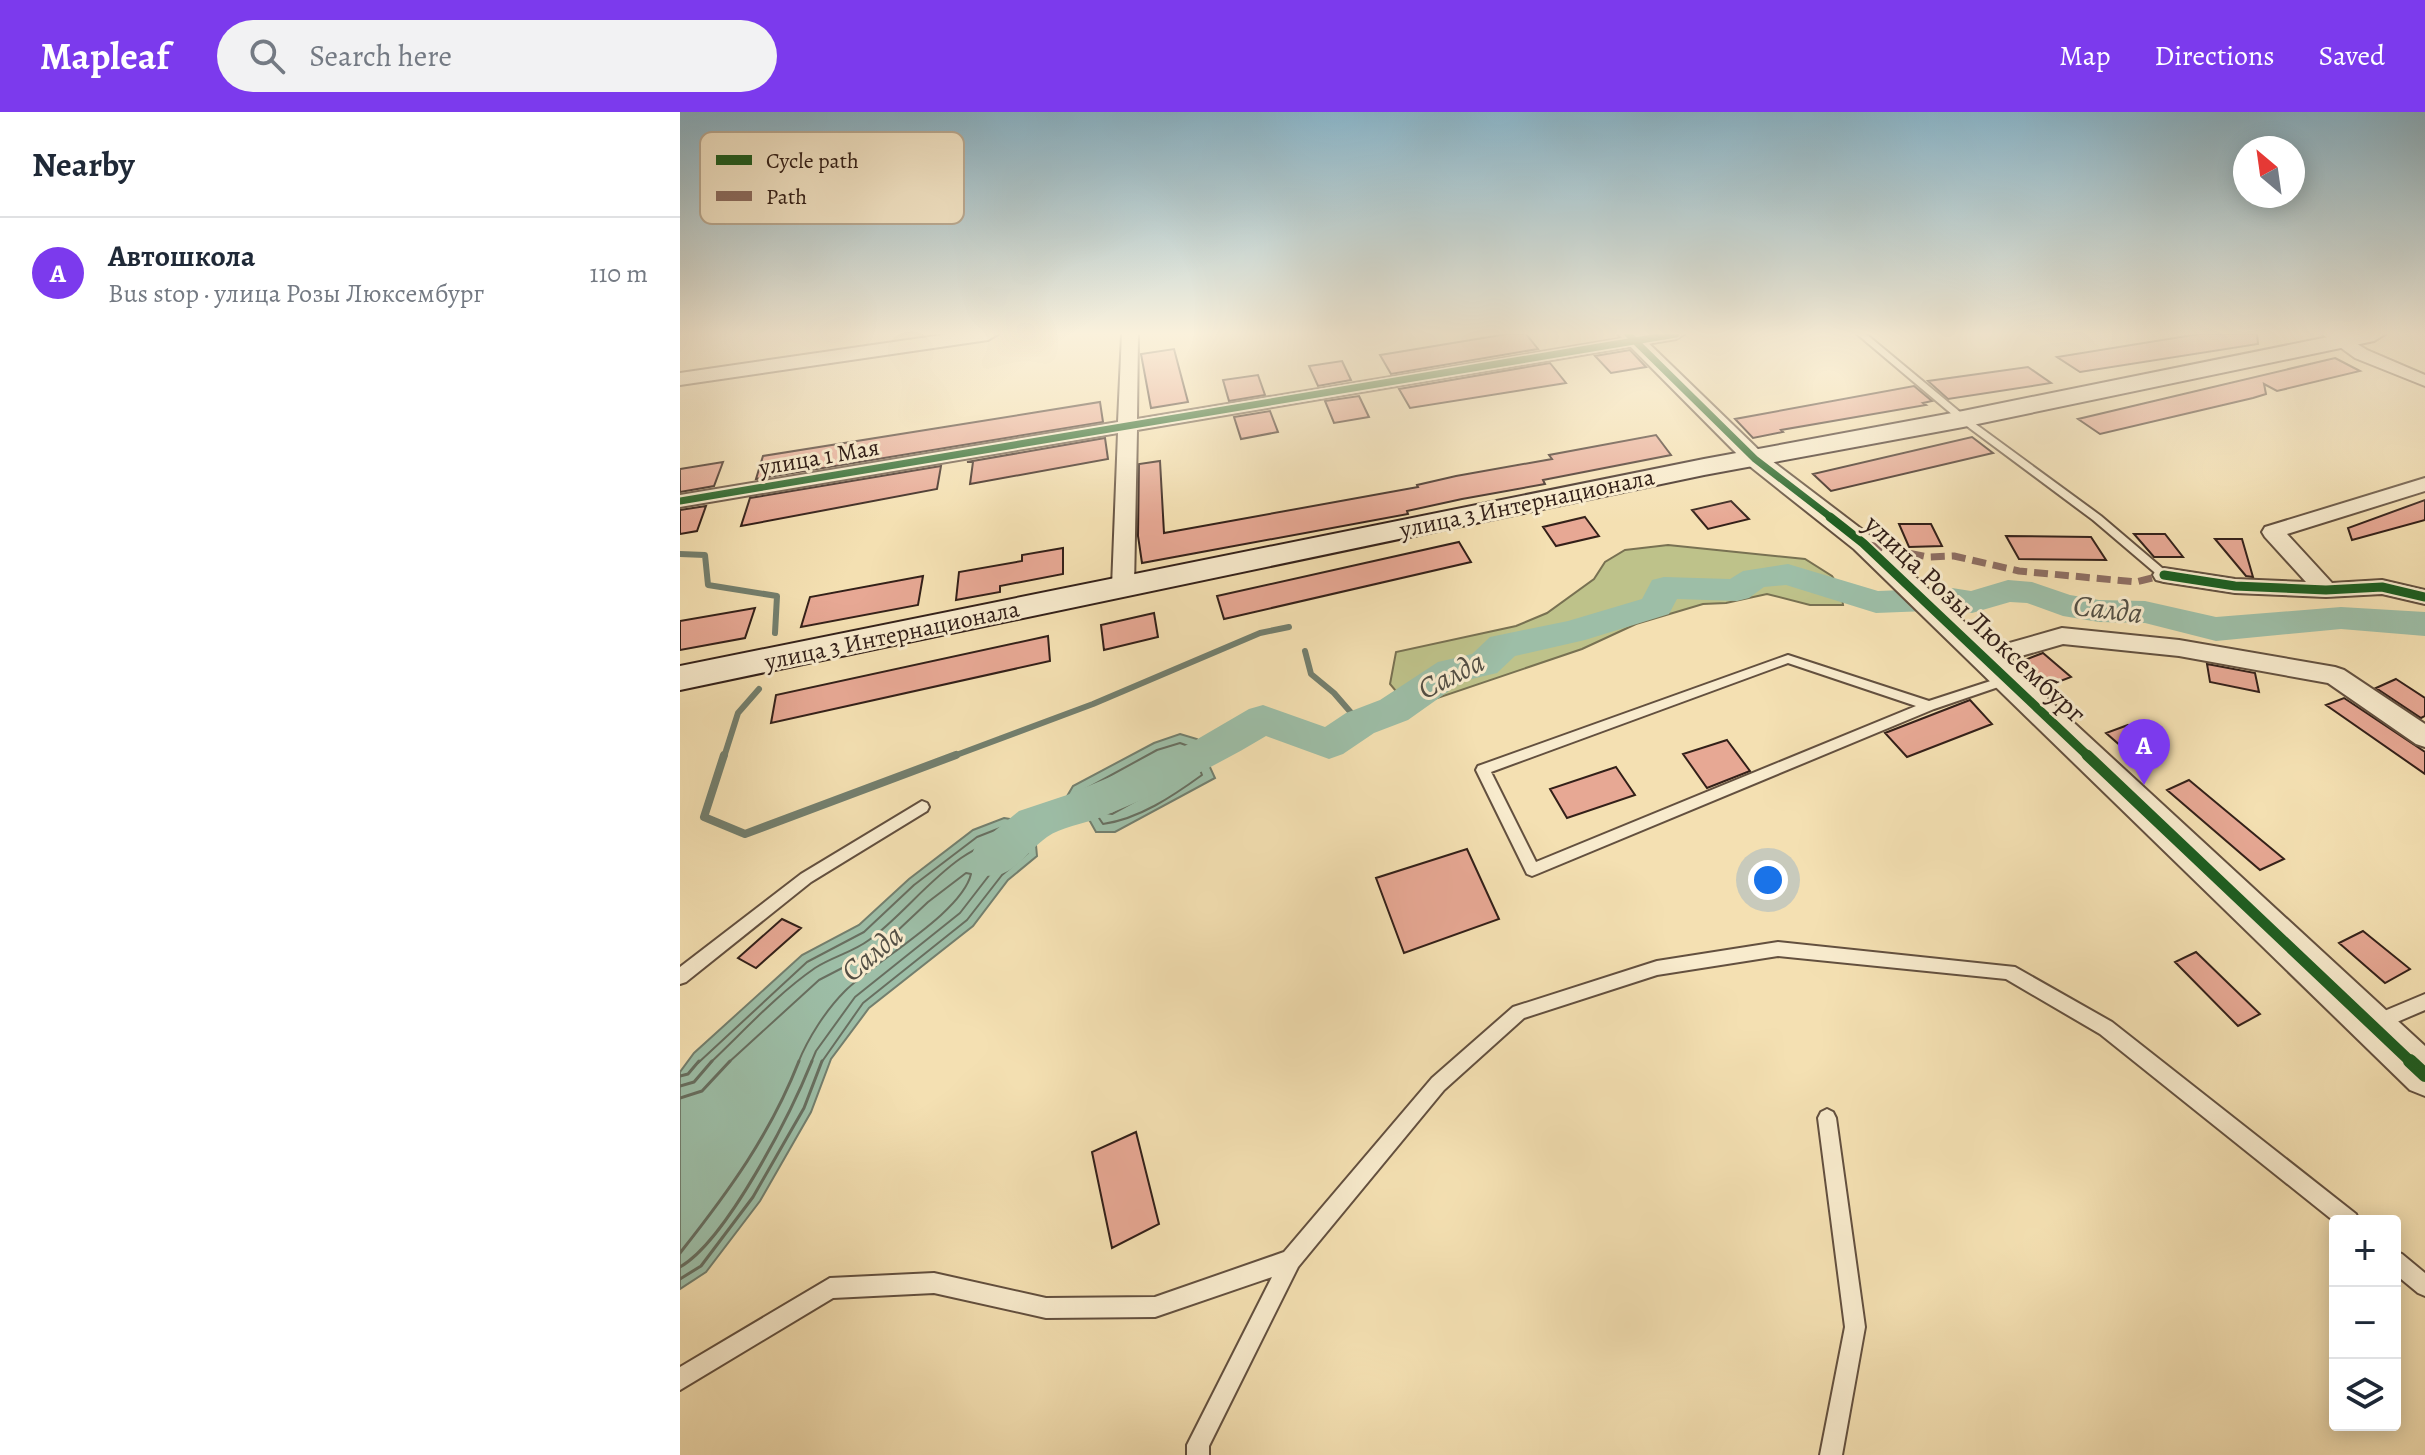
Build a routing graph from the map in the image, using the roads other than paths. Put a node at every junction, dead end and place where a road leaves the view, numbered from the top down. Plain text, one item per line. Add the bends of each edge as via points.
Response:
1 (1129, 397) edge
2 (1282, 397) edge
3 (1692, 397) edge
4 (1936, 397) edge
5 (2065, 397) edge
6 (1963, 419) junction
7 (1128, 423) junction
8 (1755, 459) junction
9 (2425, 484) edge
10 (680, 501) edge
11 (2164, 575) joint
12 (1123, 587) junction
13 (2326, 590) junction
14 (2425, 597) edge
15 (1994, 670) junction
16 (680, 678) edge
17 (1929, 706) junction
18 (2425, 737) edge
19 (922, 807) dead end
20 (680, 977) edge
21 (2425, 1002) edge
22 (2372, 1025) junction
23 (2425, 1075) edge
24 (1827, 1118) dead end
25 (2341, 1215) edge
26 (1291, 1260) junction
27 (2401, 1266) edge
28 (2425, 1286) edge
29 (680, 1379) edge
30 (1198, 1455) edge
31 (1831, 1455) edge

1 - 7 street
2 - 7 street, улица 1 Мая
3 - 8 street, улица Розы Люксембург
4 - 6 lane
5 - 6 main road, улица 3 Интернационала
6 - 8 main road, улица 3 Интернационала
6 - 11 lane
7 - 10 street, улица 1 Мая
7 - 12 street
8 - 12 main road, улица 3 Интернационала
8 - 15 street, улица Розы Люксембург via 1863,543
9 - 13 street via 2273,532
11 - 13 street via 2235,586
12 - 16 main road, улица 3 Интернационала
13 - 14 street via 2382,587
15 - 17 lane
15 - 18 street via 2062,636 2226,656 2335,676
15 - 22 street, улица Розы Люксембург
17 - 17 lane via 1788,659 1483,770 1532,870
19 - 20 lane via 806,878
21 - 22 lane
22 - 23 street, улица Розы Люксембург
24 - 31 lane via 1855,1327
25 - 26 lane via 2106,1028 2009,972 1778,949 1657,968 1519,1012 1438,1084
26 - 29 lane via 1155,1307 1046,1308 934,1283 830,1288
26 - 30 lane via 1198,1445
27 - 28 lane

